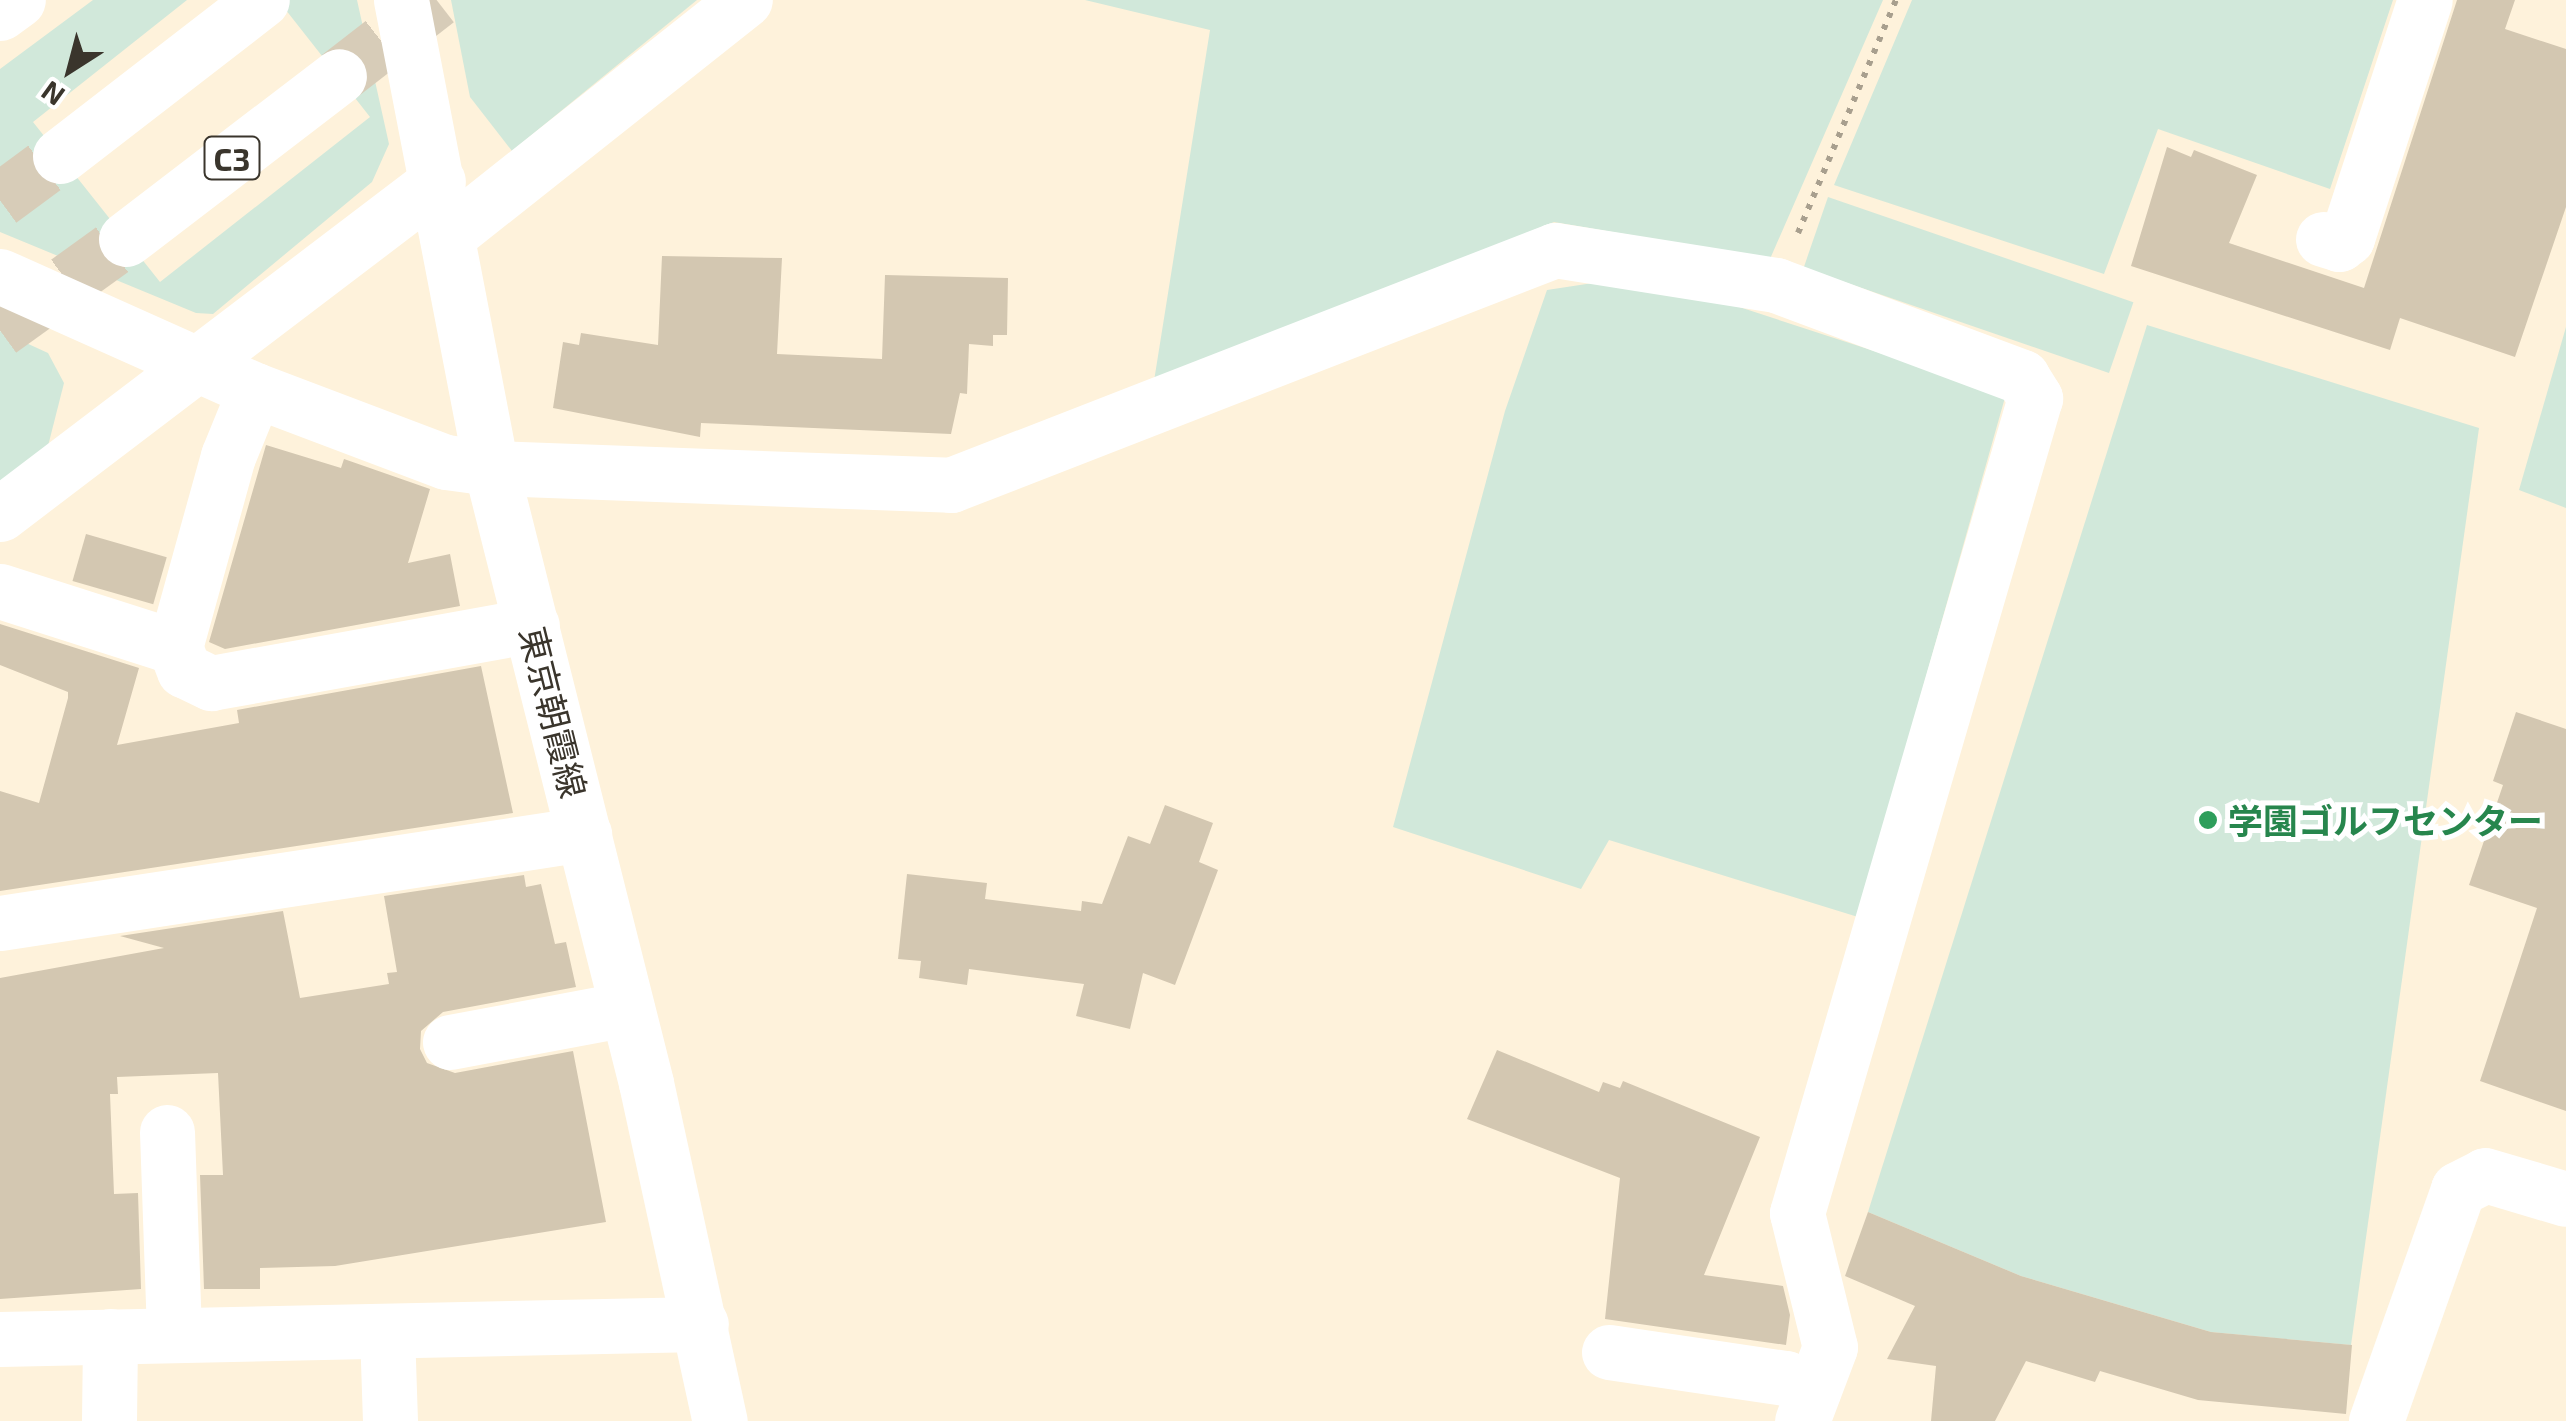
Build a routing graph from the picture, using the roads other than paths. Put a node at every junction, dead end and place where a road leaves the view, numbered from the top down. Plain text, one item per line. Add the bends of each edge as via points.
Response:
1 (18, 0) edge
2 (262, 0) edge
3 (402, 0) edge
4 (745, 0) edge
5 (2425, 0) edge
6 (0, 14) edge
7 (339, 76) tunnel mouth
8 (60, 156) tunnel mouth
9 (438, 181) junction
10 (447, 236) junction
11 (2323, 238) dead end
12 (126, 239) tunnel mouth
13 (0, 276) edge
14 (198, 366) junction
15 (255, 390) junction
16 (491, 468) junction
17 (0, 514) edge
18 (0, 591) edge
19 (532, 625) junction
20 (171, 669) junction
21 (584, 834) junction
22 (0, 922) edge
23 (628, 1009) junction
24 (450, 1042) dead end
25 (167, 1132) dead end
26 (2566, 1200) edge
27 (702, 1324) junction
28 (387, 1330) junction
29 (174, 1335) junction
30 (110, 1336) junction
31 (0, 1338) edge
32 (1609, 1352) dead end
33 (1813, 1410) edge
34 (109, 1421) edge
35 (390, 1421) edge
36 (720, 1421) edge
37 (2376, 1421) edge

1 - 6 main road
2 - 8 main road
3 - 9 main road, 東京朝霞線
4 - 10 main road
5 - 11 main road via 2347,238 2339,244
7 - 12 main road, C3
9 - 10 main road, 東京朝霞線
9 - 14 main road
10 - 16 main road, 東京朝霞線
13 - 14 main road
14 - 15 main road
14 - 17 main road
15 - 16 main road via 446,462
15 - 20 main road via 228,456
16 - 19 main road, 東京朝霞線
16 - 33 main road via 951,485 1556,250 1776,285 2022,377 2034,398 1797,1213 1830,1347
18 - 20 main road
19 - 20 main road via 211,683
19 - 21 main road, 東京朝霞線
21 - 22 main road
21 - 23 main road, 東京朝霞線
23 - 24 main road
23 - 27 main road, 東京朝霞線
25 - 29 main road
26 - 37 main road via 2485,1175 2458,1189
27 - 28 main road
27 - 36 main road, 東京朝霞線
28 - 29 main road
28 - 35 main road
29 - 30 main road
30 - 31 main road
30 - 34 main road
32 - 33 main road via 1786,1378

